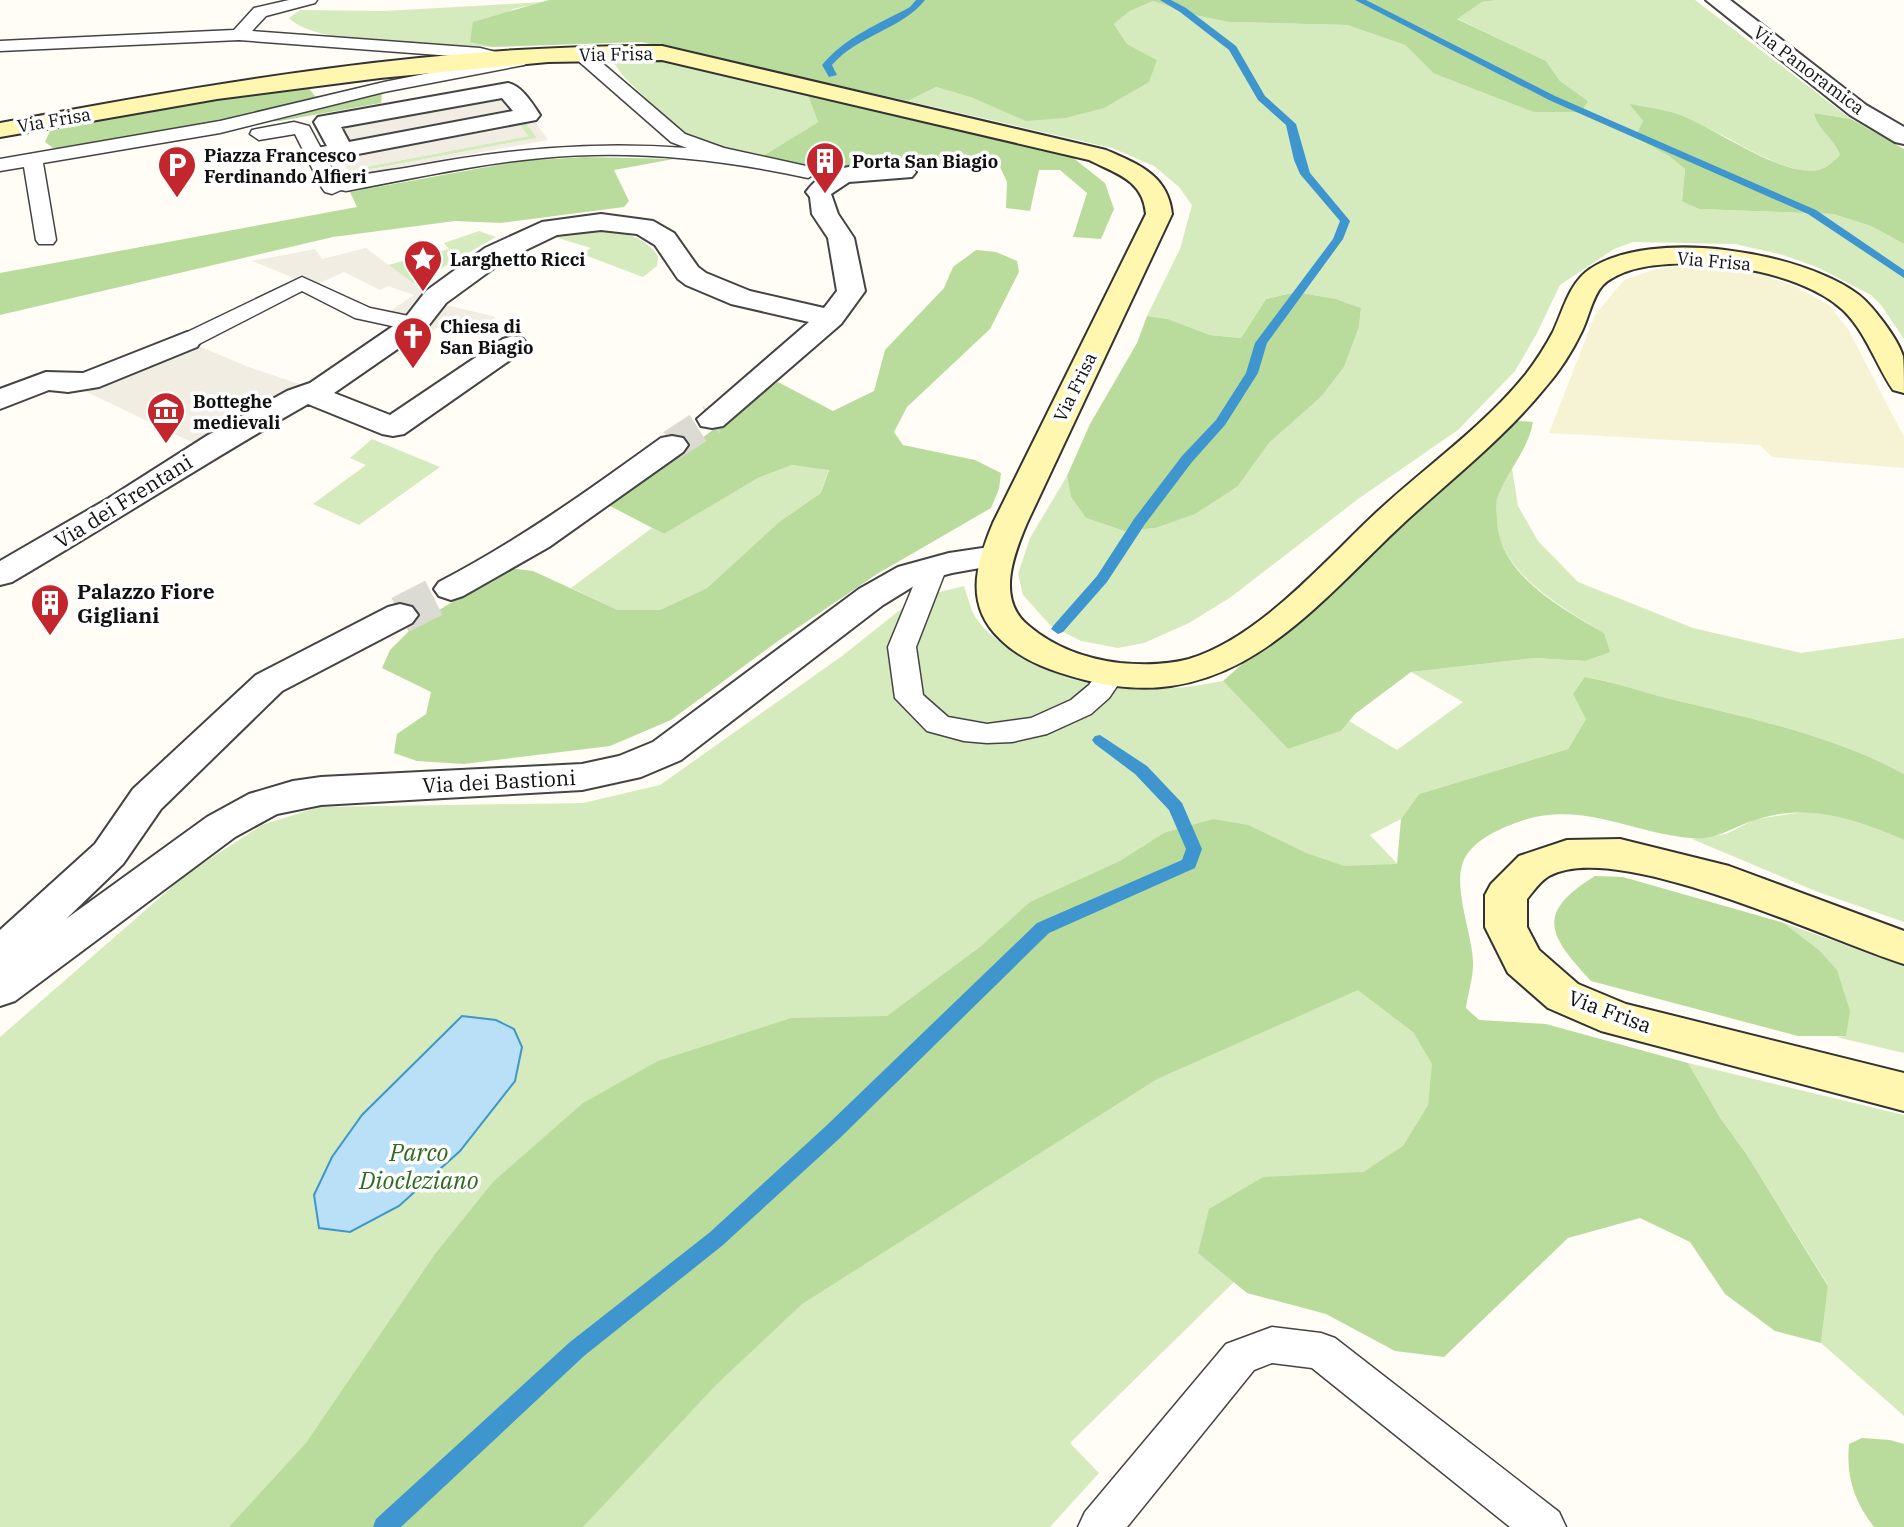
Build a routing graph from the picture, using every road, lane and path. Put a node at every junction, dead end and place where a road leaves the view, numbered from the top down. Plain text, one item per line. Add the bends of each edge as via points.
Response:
1 (309, 0) edge
2 (1717, 0) edge
3 (239, 35) junction
4 (0, 46) edge
5 (581, 54) junction
6 (547, 56) junction
7 (502, 59) junction
8 (0, 130) edge
9 (1904, 136) edge
10 (342, 150) junction
11 (316, 155) junction
12 (734, 157) junction
13 (0, 165) edge
14 (34, 168) junction
15 (903, 172) dead end
16 (0, 180) edge
17 (816, 188) junction
18 (46, 240) dead end
19 (831, 318) junction
20 (415, 324) junction
21 (187, 341) joint
22 (513, 345) dead end
23 (1904, 384) edge
24 (315, 391) junction
25 (0, 400) edge
26 (712, 419) tunnel mouth
27 (672, 445) tunnel mouth
28 (996, 556) junction
29 (934, 567) junction
30 (0, 575) edge
31 (451, 589) tunnel mouth
32 (401, 615) tunnel mouth
33 (1111, 673) junction
34 (1904, 948) edge
35 (0, 955) edge
36 (0, 989) edge
37 (1904, 1092) edge
38 (1100, 1527) edge
39 (1544, 1527) edge

1 - 3 lane via 260,12
2 - 9 street, Via Panoramica via 1858,110
3 - 4 lane
3 - 7 lane via 480,53
5 - 6 street, Via Frisa
5 - 12 lane via 678,138
5 - 28 street, Via Frisa via 662,53 1097,155 1141,178 1157,194 1159,214
6 - 7 street, Via Frisa
6 - 14 lane via 384,87
7 - 8 street, Via Frisa via 251,88
10 - 10 street via 522,116 528,115 508,90 326,122
10 - 11 street
11 - 12 lane via 339,186 572,150
11 - 14 lane via 302,131 294,128
12 - 17 lane
13 - 14 lane
14 - 16 lane
14 - 18 lane
15 - 17 street via 836,177
17 - 19 street via 825,214 841,238 851,291
19 - 20 street via 727,294 688,273 665,239 644,227 601,222 567,224 495,254 436,297
19 - 26 street
20 - 21 lane via 363,313 302,282
20 - 24 street
21 - 25 street via 88,381 46,381
22 - 24 street via 393,427
23 - 33 street, Via Frisa via 1852,303 1814,281 1774,267 1691,256 1617,265 1592,280 1564,340 1535,382 1482,436 1262,635 1205,667 1167,674
24 - 30 street, Via dei Frentani via 219,442
27 - 31 street via 578,513
28 - 29 street, Via dei Bastioni
28 - 33 street, Via Frisa via 991,597 1011,631 1045,655
29 - 33 lane via 902,646 909,698 939,726 977,734 1035,728 1083,708 1105,687
29 - 36 street, Via dei Bastioni via 910,574 871,597 667,751 627,768 582,777 321,791 263,804 221,827
32 - 35 street via 269,683 147,799 109,854
34 - 37 street, Via Frisa via 1714,877 1620,854 1567,856 1533,866 1506,895 1506,927 1523,961 1563,996 1617,1019
38 - 39 lane via 1240,1357 1272,1345 1321,1351

